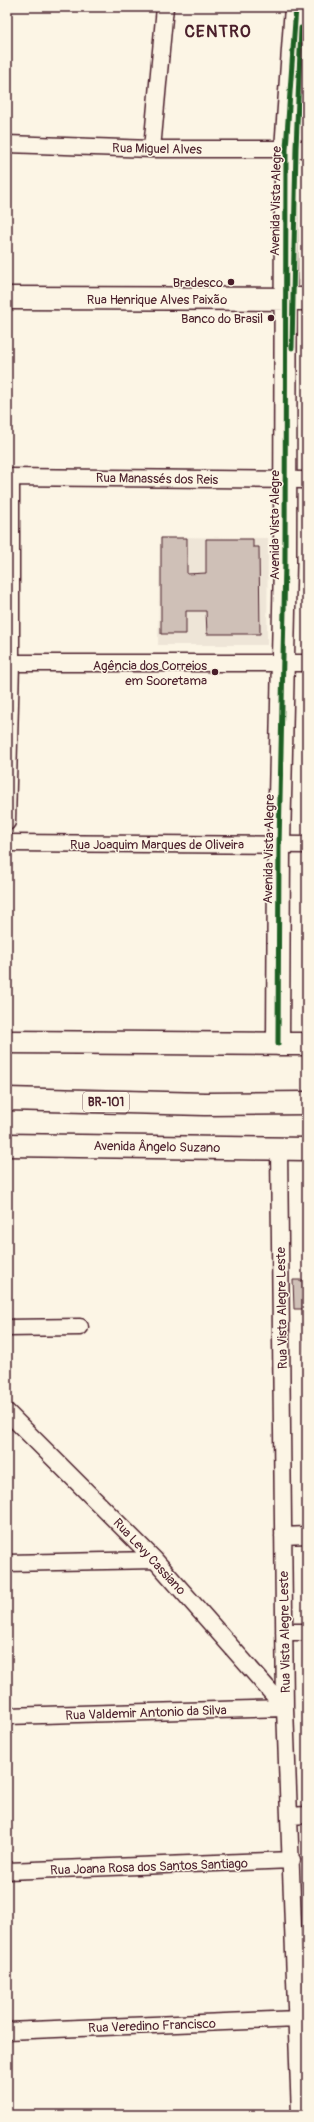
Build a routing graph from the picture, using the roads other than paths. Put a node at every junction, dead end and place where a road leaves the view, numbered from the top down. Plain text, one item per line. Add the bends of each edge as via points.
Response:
1 (165, 7) edge
2 (296, 7) edge
3 (7, 144) edge
4 (152, 149) junction
5 (297, 149) edge
6 (7, 298) edge
7 (285, 299) junction
8 (307, 299) edge
9 (9, 477) edge
10 (285, 480) junction
11 (307, 480) edge
12 (9, 663) edge
13 (282, 663) junction
14 (307, 663) edge
15 (7, 822) edge
16 (7, 843) edge
17 (279, 845) junction
18 (307, 845) edge
19 (7, 1042) edge
20 (278, 1044) junction
21 (307, 1044) edge
22 (7, 1099) edge
23 (307, 1103) edge
24 (205, 1104) junction
25 (307, 1115) edge
26 (7, 1145) edge
27 (279, 1148) junction
28 (307, 1149) edge
29 (7, 1328) edge
30 (80, 1328) dead end
31 (7, 1412) edge
32 (307, 1535) edge
33 (283, 1536) junction
34 (155, 1560) junction
35 (7, 1563) edge
36 (284, 1632) junction
37 (307, 1632) edge
38 (285, 1708) junction
39 (7, 1716) edge
40 (307, 1815) edge
41 (289, 1816) junction
42 (292, 1860) junction
43 (7, 1871) edge
44 (301, 1956) edge
45 (297, 2020) junction
46 (7, 2030) edge
47 (300, 2115) edge

1 - 4 street
2 - 5 main road, Avenida Vista Alegre
3 - 4 street, Rua Miguel Alves
4 - 5 street, Rua Miguel Alves
5 - 7 main road, Avenida Vista Alegre
6 - 7 main road, Rua Henrique Alves Paixão
7 - 8 main road, Rua Henrique Alves Paixão
7 - 10 main road, Avenida Vista Alegre
9 - 10 street, Rua Manassés dos Reis
9 - 12 street
10 - 11 street, Rua Manassés dos Reis
10 - 13 main road, Avenida Vista Alegre
12 - 13 street
12 - 15 street
13 - 14 street
13 - 17 main road, Avenida Vista Alegre
16 - 17 street, Rua Joaquim Marques de Oliveira
17 - 18 street, Rua Joaquim Marques de Oliveira
17 - 20 main road, Avenida Vista Alegre
19 - 20 main road
20 - 21 main road
22 - 24 main road, BR-101
23 - 24 main road, BR-101
24 - 25 main road
26 - 27 main road, Avenida Ângelo Suzano
27 - 28 main road, Avenida Ângelo Suzano
27 - 33 street, Rua Vista Alegre Leste
29 - 30 street
31 - 34 street, Rua Levy Cassiano
32 - 33 street
33 - 36 street, Rua Vista Alegre Leste
34 - 35 street
34 - 38 street, Rua Levy Cassiano
36 - 37 street
36 - 38 street, Rua Vista Alegre Leste
38 - 39 street, Rua Valdemir Antonio da Silva
38 - 41 street, Rua Vista Alegre Leste
40 - 41 street
41 - 42 street, Rua Vista Alegre Leste
42 - 43 street, Rua Joana Rosa dos Santos Santiago
42 - 44 street, Rua Vista Alegre Leste
44 - 45 street, Rua Vista Alegre Leste
45 - 46 street, Rua Veredino Francisco
45 - 47 street, Rua Vista Alegre Leste

